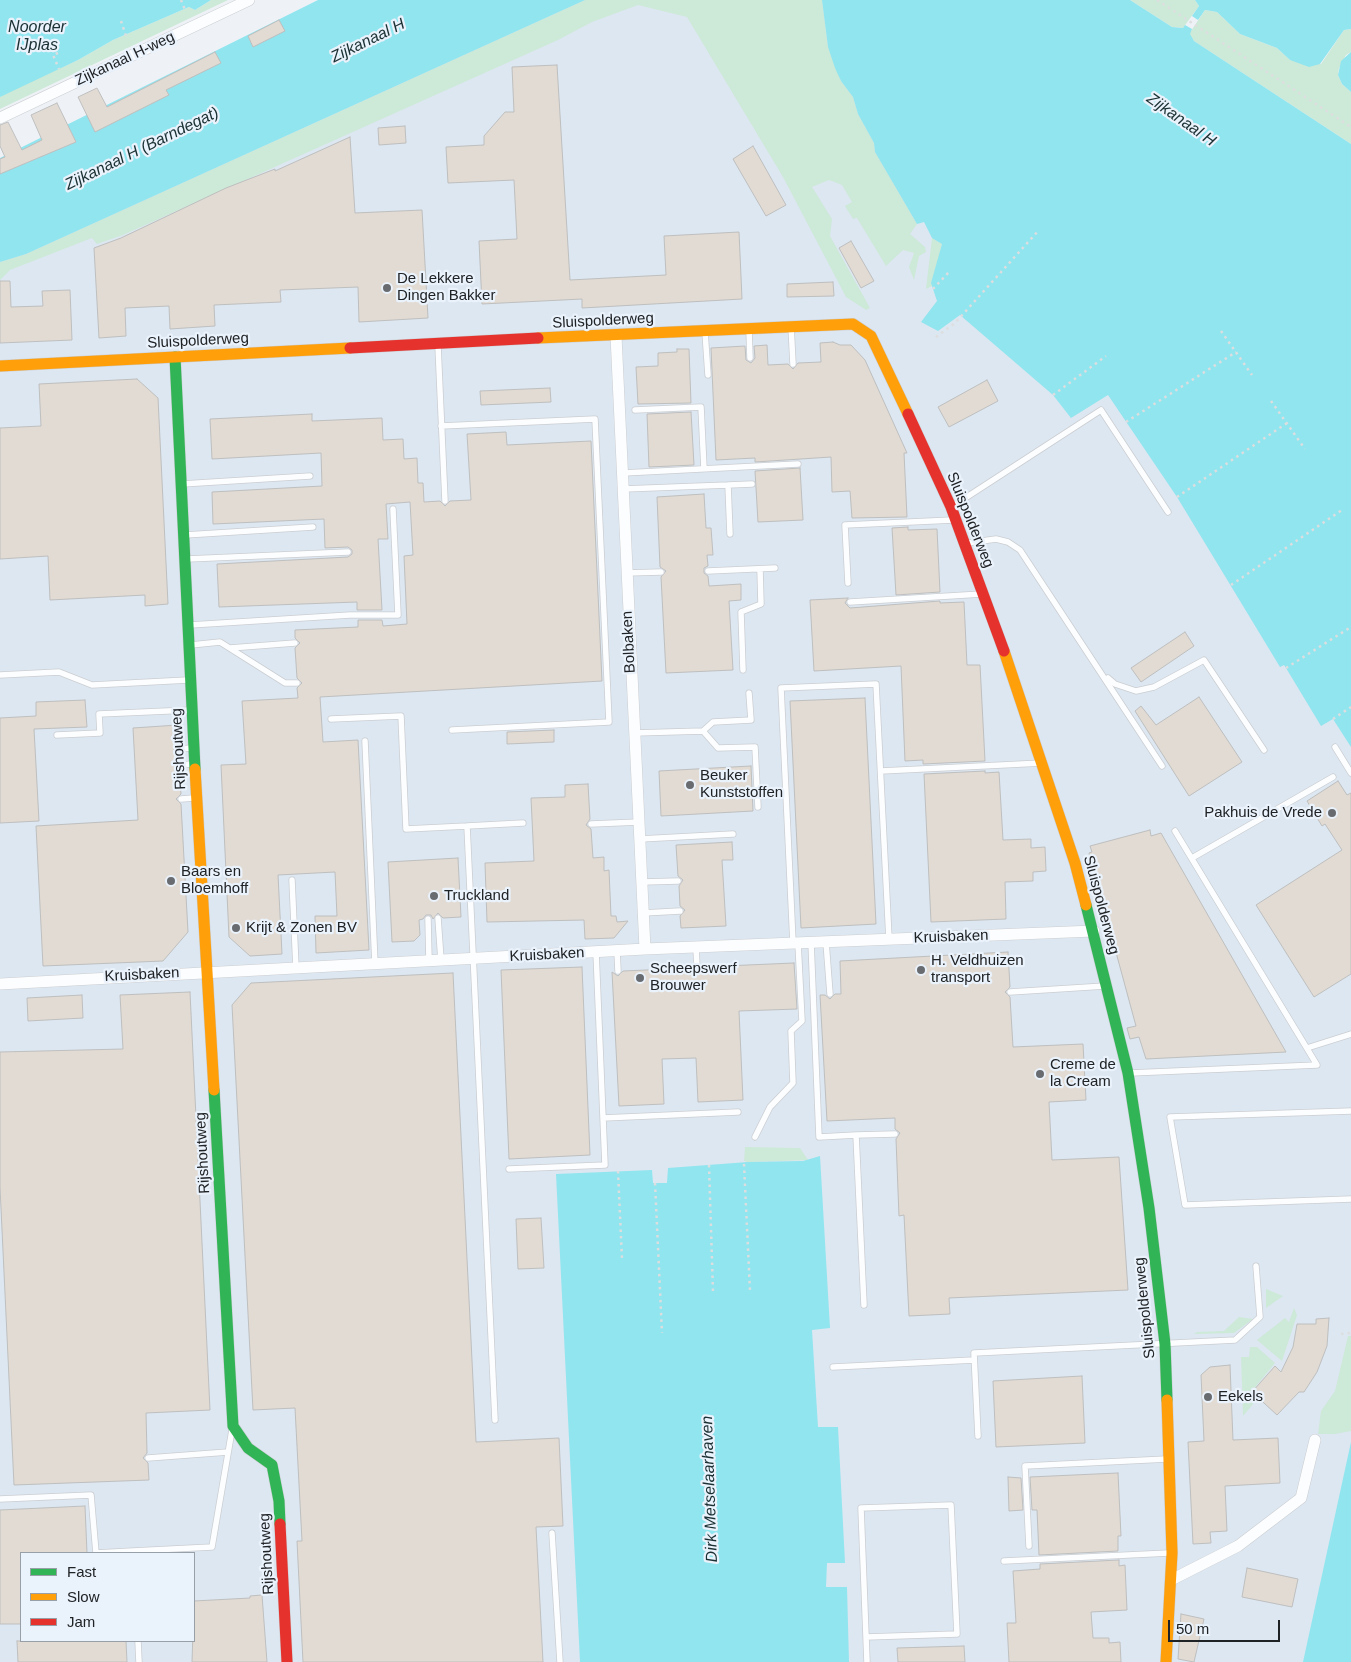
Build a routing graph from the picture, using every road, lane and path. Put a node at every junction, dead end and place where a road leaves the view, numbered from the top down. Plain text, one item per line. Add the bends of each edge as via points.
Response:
1 (181, 0) edge
2 (249, 0) edge
3 (1157, 0) edge
4 (185, 10) dead end
5 (121, 21) dead end
6 (126, 36) dead end
7 (58, 53) dead end
8 (59, 69) dead end
9 (0, 118) edge
10 (1351, 128) edge
11 (1039, 230) dead end
12 (948, 272) dead end
13 (933, 289) dead end
14 (791, 325) junction
15 (748, 327) junction
16 (705, 330) junction
17 (1221, 330) dead end
18 (616, 336) junction
19 (936, 337) dead end
20 (438, 344) junction
21 (1236, 352) junction
22 (1106, 356) dead end
23 (175, 358) junction
24 (750, 358) dead end
25 (793, 364) dead end
26 (0, 366) edge
27 (708, 375) dead end
28 (1252, 375) dead end
29 (1053, 395) dead end
30 (1271, 401) dead end
31 (635, 410) dead end
32 (1126, 422) dead end
33 (1287, 423) junction
34 (441, 426) junction
35 (1305, 449) dead end
36 (798, 464) dead end
37 (704, 469) junction
38 (623, 473) junction
39 (310, 476) dead end
40 (181, 484) junction
41 (752, 484) dead end
42 (728, 485) junction
43 (623, 489) junction
44 (1177, 497) dead end
45 (445, 501) dead end
46 (951, 507) junction
47 (393, 510) dead end
48 (1342, 510) dead end
49 (1168, 512) dead end
50 (956, 520) junction
51 (313, 527) dead end
52 (730, 534) dead end
53 (184, 535) junction
54 (965, 543) junction
55 (348, 552) dead end
56 (185, 559) junction
57 (775, 568) dead end
58 (760, 569) junction
59 (708, 571) dead end
60 (660, 572) dead end
61 (626, 573) junction
62 (848, 583) dead end
63 (1231, 584) dead end
64 (984, 594) junction
65 (850, 602) dead end
66 (188, 625) junction
67 (1351, 627) edge
68 (295, 643) dead end
69 (189, 645) junction
70 (229, 648) junction
71 (1286, 668) dead end
72 (743, 670) dead end
73 (1102, 673) junction
74 (0, 675) edge
75 (190, 680) junction
76 (297, 683) dead end
77 (749, 693) dead end
78 (1351, 707) edge
79 (192, 710) junction
80 (331, 719) dead end
81 (1333, 719) dead end
82 (452, 730) dead end
83 (703, 731) junction
84 (634, 733) junction
85 (57, 735) dead end
86 (365, 741) dead end
87 (1335, 747) dead end
88 (194, 748) junction
89 (178, 749) dead end
90 (1264, 750) dead end
91 (1044, 763) junction
92 (195, 764) junction
93 (179, 765) dead end
94 (1162, 766) dead end
95 (880, 771) junction
96 (1351, 773) edge
97 (1333, 777) dead end
98 (196, 798) junction
99 (181, 799) dead end
100 (758, 807) dead end
101 (639, 822) junction
102 (522, 823) dead end
103 (590, 824) dead end
104 (468, 826) junction
105 (1175, 831) dead end
106 (733, 834) dead end
107 (640, 839) junction
108 (1192, 858) junction
109 (292, 880) dead end
110 (678, 880) dead end
111 (642, 882) junction
112 (680, 911) dead end
113 (643, 913) junction
114 (438, 918) dead end
115 (428, 919) dead end
116 (1094, 931) junction
117 (889, 939) junction
118 (811, 942) junction
119 (826, 942) junction
120 (796, 943) junction
121 (696, 947) junction
122 (645, 949) junction
123 (617, 951) junction
124 (596, 952) junction
125 (474, 958) junction
126 (435, 960) junction
127 (375, 964) junction
128 (296, 968) junction
129 (697, 968) dead end
130 (208, 971) junction
131 (618, 971) dead end
132 (0, 984) edge
133 (1107, 986) junction
134 (1010, 992) dead end
135 (830, 994) dead end
136 (1351, 1034) edge
137 (1307, 1048) junction
138 (1128, 1074) junction
139 (738, 1112) dead end
140 (1351, 1112) edge
141 (604, 1118) junction
142 (896, 1134) dead end
143 (856, 1136) junction
144 (755, 1137) dead end
145 (744, 1164) dead end
146 (709, 1165) dead end
147 (509, 1169) dead end
148 (618, 1171) dead end
149 (655, 1184) dead end
150 (1351, 1199) edge
151 (622, 1259) dead end
152 (1256, 1266) dead end
153 (750, 1291) dead end
154 (713, 1292) dead end
155 (864, 1304) dead end
156 (1351, 1333) edge
157 (662, 1334) dead end
158 (1341, 1334) dead end
159 (1164, 1344) junction
160 (974, 1360) junction
161 (833, 1367) dead end
162 (495, 1420) dead end
163 (232, 1426) junction
164 (978, 1436) dead end
165 (1314, 1440) dead end
166 (228, 1452) junction
167 (148, 1458) dead end
168 (1169, 1459) junction
169 (0, 1499) edge
170 (552, 1533) dead end
171 (1029, 1546) dead end
172 (96, 1552) edge
173 (133, 1552) edge
174 (1172, 1552) junction
175 (1004, 1562) dead end
176 (1171, 1580) junction
177 (866, 1638) junction
178 (138, 1642) edge
179 (139, 1662) edge
180 (287, 1662) edge
181 (560, 1662) edge
182 (867, 1662) edge
183 (1166, 1662) edge

1 - 4 path
2 - 9 street, Zijkanaal H-weg
3 - 10 path
5 - 6 path
7 - 8 path via 53,55
11 - 19 path via 955,323
12 - 13 path
14 - 15 street, Sluispolderweg
14 - 25 lane
14 - 46 street, Sluispolderweg via 853,324 871,336
15 - 16 street, Sluispolderweg
15 - 24 lane
16 - 18 street, Sluispolderweg
16 - 27 lane
17 - 21 path
18 - 20 street, Sluispolderweg
18 - 38 street, Bolbaken
20 - 23 street, Sluispolderweg
20 - 34 lane
21 - 28 path
21 - 32 path
22 - 29 path
23 - 26 street, Sluispolderweg
23 - 40 street, Rijshoutweg
30 - 33 path
31 - 37 lane via 701,407
33 - 35 path
33 - 44 path
34 - 45 lane
34 - 82 lane via 595,419 609,722
36 - 37 lane
37 - 38 lane
38 - 43 street, Bolbaken
39 - 40 lane
40 - 53 street, Rijshoutweg
41 - 42 lane
42 - 43 lane
42 - 52 lane
43 - 61 street, Bolbaken
46 - 49 lane via 1102,410
46 - 50 street, Sluispolderweg
47 - 66 lane via 398,615
48 - 63 path
50 - 54 street, Sluispolderweg
50 - 62 lane via 845,525
51 - 53 lane
53 - 56 street, Rijshoutweg
54 - 64 street, Sluispolderweg
54 - 73 lane via 996,539 1020,550
55 - 56 lane
56 - 66 street, Rijshoutweg
57 - 58 lane
58 - 59 lane
58 - 72 lane via 762,604 741,612
60 - 61 lane
61 - 84 street, Bolbaken
64 - 65 lane
64 - 91 street, Sluispolderweg
66 - 69 street, Rijshoutweg
67 - 71 path
68 - 70 lane
69 - 70 lane via 220,642
69 - 75 street, Rijshoutweg
70 - 76 lane via 285,683
73 - 90 lane via 1115,684 1136,691 1154,687 1204,660
73 - 94 lane
74 - 75 lane via 59,672 92,685
75 - 79 street, Rijshoutweg
77 - 83 lane via 751,720 713,722
78 - 81 path
79 - 85 lane via 99,714 100,733
79 - 88 street, Rijshoutweg
80 - 104 lane via 401,716 406,829
83 - 84 lane
83 - 100 lane via 718,748 756,747
84 - 101 street, Bolbaken
86 - 127 lane
87 - 96 lane
88 - 89 lane
88 - 92 street, Rijshoutweg
91 - 95 lane
91 - 116 street, Sluispolderweg
92 - 93 lane
92 - 98 street, Rijshoutweg
95 - 117 lane
95 - 120 lane via 876,684 781,688
97 - 108 lane
98 - 99 lane
98 - 130 street, Rijshoutweg
101 - 103 lane
101 - 107 street, Bolbaken
102 - 104 lane
104 - 125 lane
105 - 108 lane
106 - 107 lane
107 - 111 street, Bolbaken
108 - 137 lane
109 - 128 lane
110 - 111 lane
111 - 113 street, Bolbaken
112 - 113 lane
113 - 122 street, Bolbaken
114 - 126 lane
115 - 126 lane
116 - 117 street, Kruisbaken
116 - 133 street, Sluispolderweg
117 - 119 street, Kruisbaken
118 - 119 street, Kruisbaken
118 - 120 street, Kruisbaken
118 - 143 lane via 820,1137
119 - 135 lane
120 - 121 street, Kruisbaken
120 - 144 lane via 802,1021 791,1030 793,1083 770,1106
121 - 122 street, Kruisbaken
121 - 129 lane
122 - 123 street, Kruisbaken
123 - 124 street, Kruisbaken
123 - 131 lane
124 - 125 street, Kruisbaken
124 - 141 lane
125 - 126 street, Kruisbaken
125 - 162 lane
126 - 127 street, Kruisbaken
127 - 128 street, Kruisbaken
128 - 130 street, Kruisbaken
130 - 132 street, Kruisbaken
130 - 163 street, Rijshoutweg
133 - 134 lane
133 - 138 street, Sluispolderweg
136 - 137 lane
137 - 138 lane via 1318,1065
138 - 159 street, Sluispolderweg via 1149,1208
139 - 141 lane
140 - 150 lane via 1170,1117 1185,1205
141 - 147 lane via 606,1165
142 - 143 lane
143 - 155 lane
145 - 153 path
146 - 154 path
148 - 151 path
149 - 157 path
152 - 159 lane via 1260,1317 1235,1340
156 - 158 path
159 - 160 lane via 974,1353
159 - 168 street, Sluispolderweg
160 - 161 lane
160 - 164 lane
163 - 166 lane
163 - 180 street, Rijshoutweg via 248,1448 272,1465 279,1501
165 - 176 street via 1300,1498 1238,1546
166 - 167 lane
166 - 173 lane via 212,1547
168 - 171 lane via 1024,1466
168 - 174 street, Sluispolderweg
169 - 172 lane via 91,1495
170 - 181 lane
174 - 175 lane
174 - 176 street, Sluispolderweg
176 - 183 street, Sluispolderweg
177 - 177 lane via 861,1508 951,1504 957,1634
177 - 182 lane
178 - 179 lane

